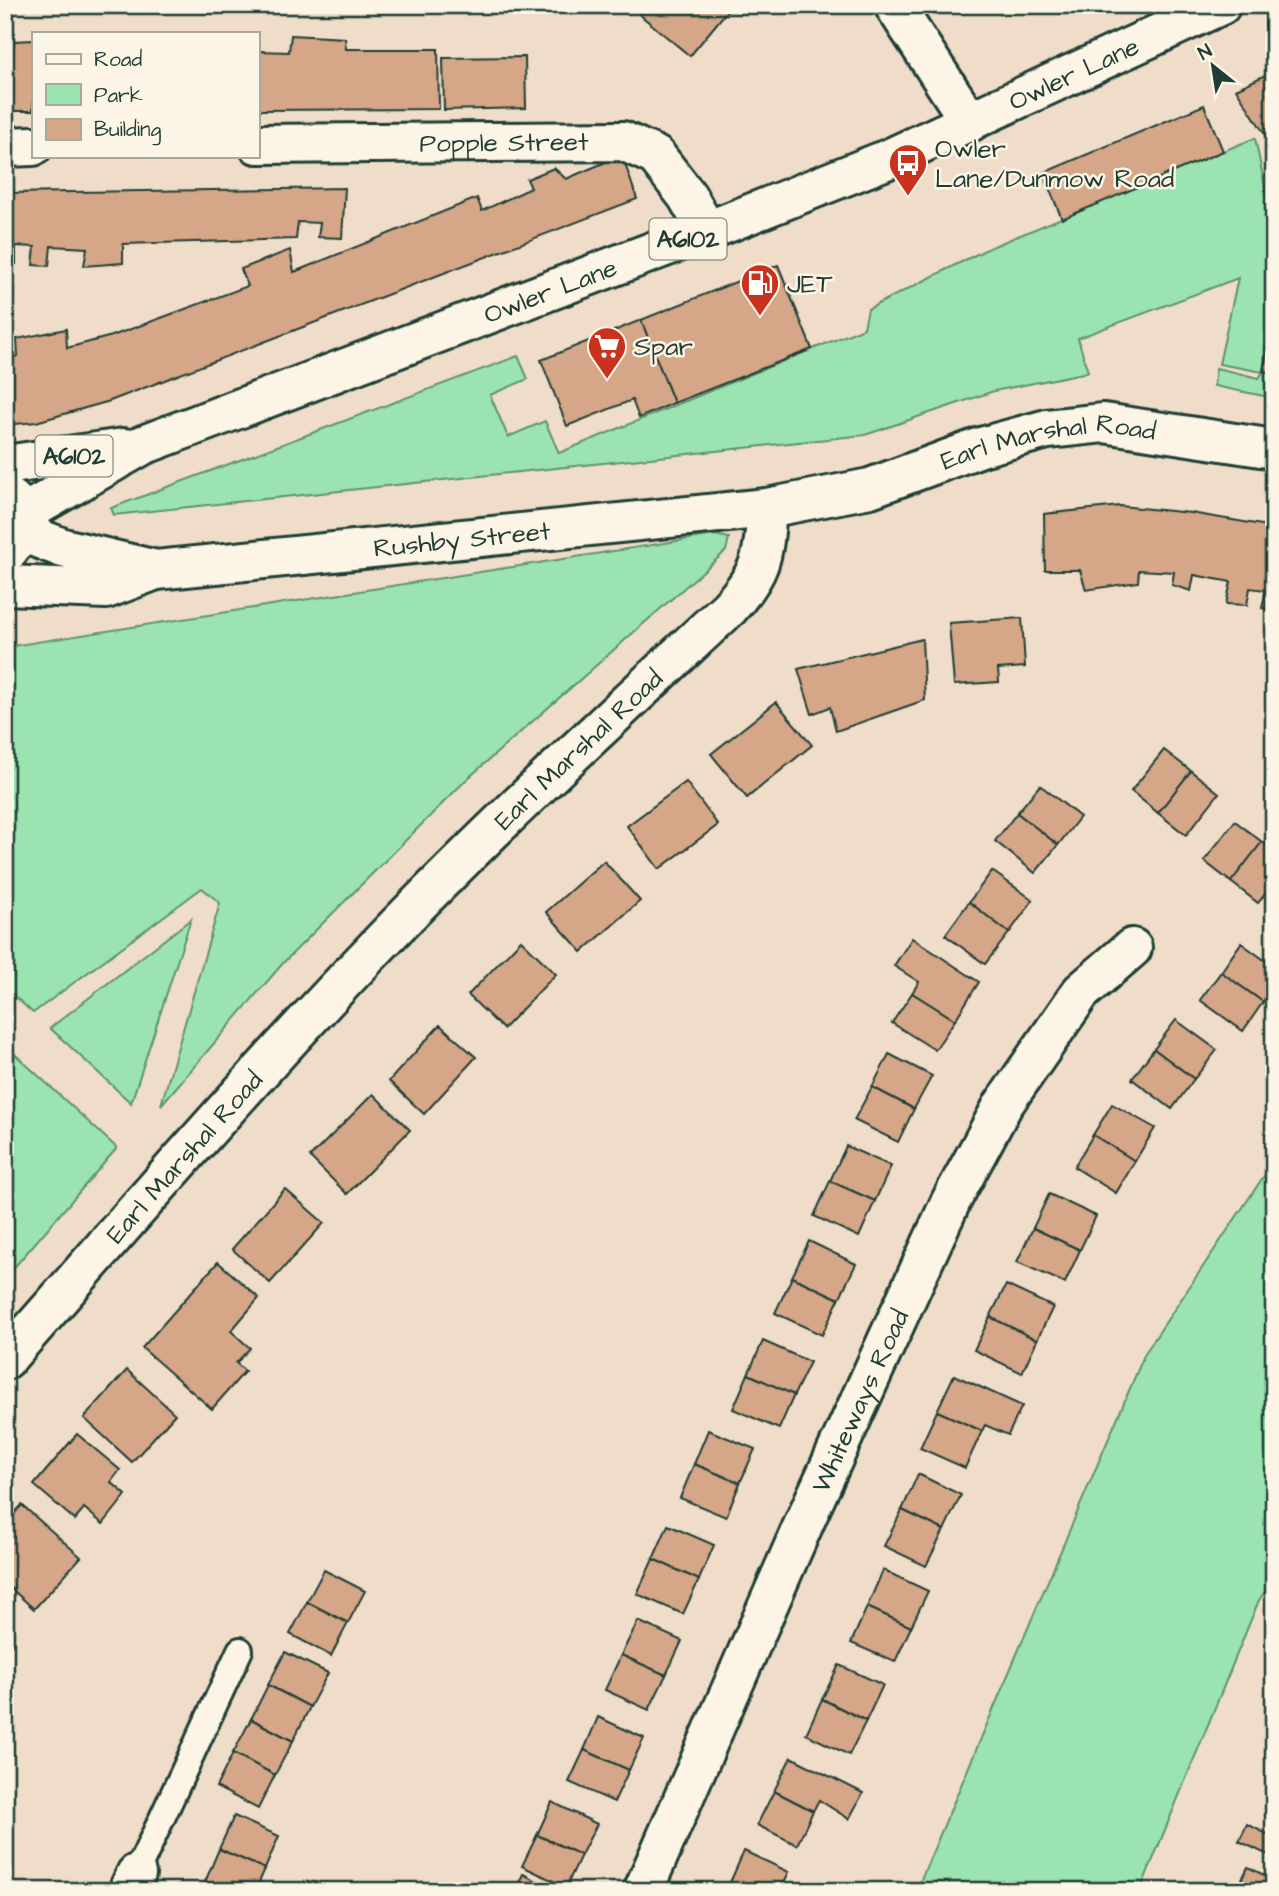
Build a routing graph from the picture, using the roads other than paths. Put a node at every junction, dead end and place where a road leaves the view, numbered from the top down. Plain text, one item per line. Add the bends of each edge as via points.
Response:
1 (894, 5) edge
2 (1221, 5) edge
3 (970, 122) junction
4 (259, 144) edge
5 (32, 146) edge
6 (5, 147) edge
7 (708, 232) junction
8 (143, 445) junction
9 (1274, 449) edge
10 (5, 465) edge
11 (767, 508) junction
12 (14, 524) edge
13 (156, 570) junction
14 (5, 585) edge
15 (1132, 948) dead end
16 (5, 1360) edge
17 (240, 1650) dead end
18 (132, 1882) edge
19 (643, 1891) edge

1 - 3 street
2 - 3 street, Owler Lane / A6102
3 - 7 street, Owler Lane / A6102
4 - 7 street, Popple Street via 623,141 656,156
5 - 6 street
7 - 8 street, Owler Lane / A6102
8 - 10 street, Owler Lane / A6102
8 - 12 street, Owler Lane / A6102
9 - 11 street, Earl Marshal Road via 1104,423 1047,429 981,447 870,488
11 - 13 street, Rushby Street
11 - 16 street, Earl Marshal Road via 764,554 754,580 729,608 546,778 383,940
12 - 13 street, Rushby Street via 63,548
13 - 14 street, Rushby Street via 106,589
15 - 19 street, Whiteways Road via 1081,992 1003,1105 951,1201
17 - 18 lane

